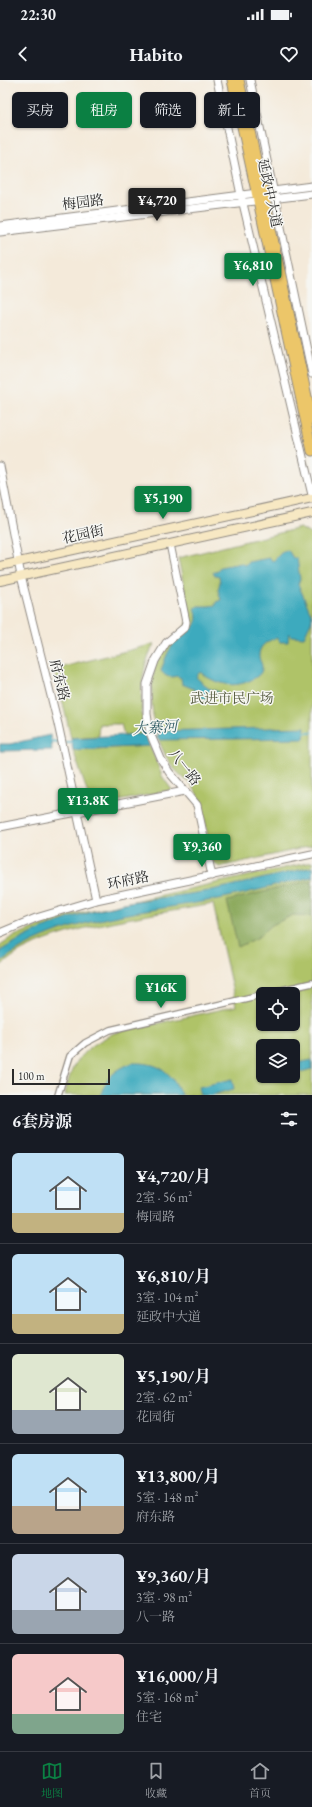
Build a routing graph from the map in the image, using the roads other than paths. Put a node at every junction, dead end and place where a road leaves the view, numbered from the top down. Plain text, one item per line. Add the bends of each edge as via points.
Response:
1 (217, 80) edge
2 (232, 80) edge
3 (239, 80) edge
4 (250, 80) edge
5 (312, 186) edge
6 (274, 194) junction
7 (312, 194) edge
8 (260, 197) junction
9 (242, 198) junction
10 (0, 226) edge
11 (0, 232) edge
12 (312, 374) edge
13 (312, 420) edge
14 (312, 451) edge
15 (0, 466) edge
16 (312, 497) edge
17 (312, 513) edge
18 (170, 544) junction
19 (18, 562) junction
20 (0, 566) edge
21 (21, 576) junction
22 (0, 581) edge
23 (185, 791) junction
24 (76, 812) junction
25 (0, 827) edge
26 (312, 854) edge
27 (212, 876) junction
28 (96, 900) junction
29 (0, 933) edge
30 (312, 983) edge
31 (58, 1095) edge

1 - 9 street
2 - 8 main road, 延政中大道
3 - 8 main road, 延政中大道
4 - 6 street
5 - 6 street, 梅园路
6 - 7 street, 梅园路
6 - 8 street, 梅园路
6 - 12 street
8 - 9 street, 梅园路
8 - 13 main road, 延政中大道
8 - 14 main road, 延政中大道
9 - 10 street, 梅园路
9 - 11 street, 梅园路
9 - 16 street
15 - 19 street, 府东路
16 - 19 main road, 花园街
17 - 18 main road, 花园街
18 - 21 main road, 花园街
18 - 23 street, 八一路 via 186,622 185,627 166,642 155,661 147,684 147,714 156,749 169,772
19 - 20 main road, 花园街
19 - 21 street, 府东路
21 - 22 main road, 花园街
21 - 24 street, 府东路
23 - 24 street
23 - 27 street, 八一路 via 197,805
24 - 25 street
24 - 28 street, 府东路
26 - 27 street, 环府路
27 - 28 street, 环府路
28 - 29 street, 环府路 via 36,918
30 - 31 street via 110,1030 85,1043 70,1056

